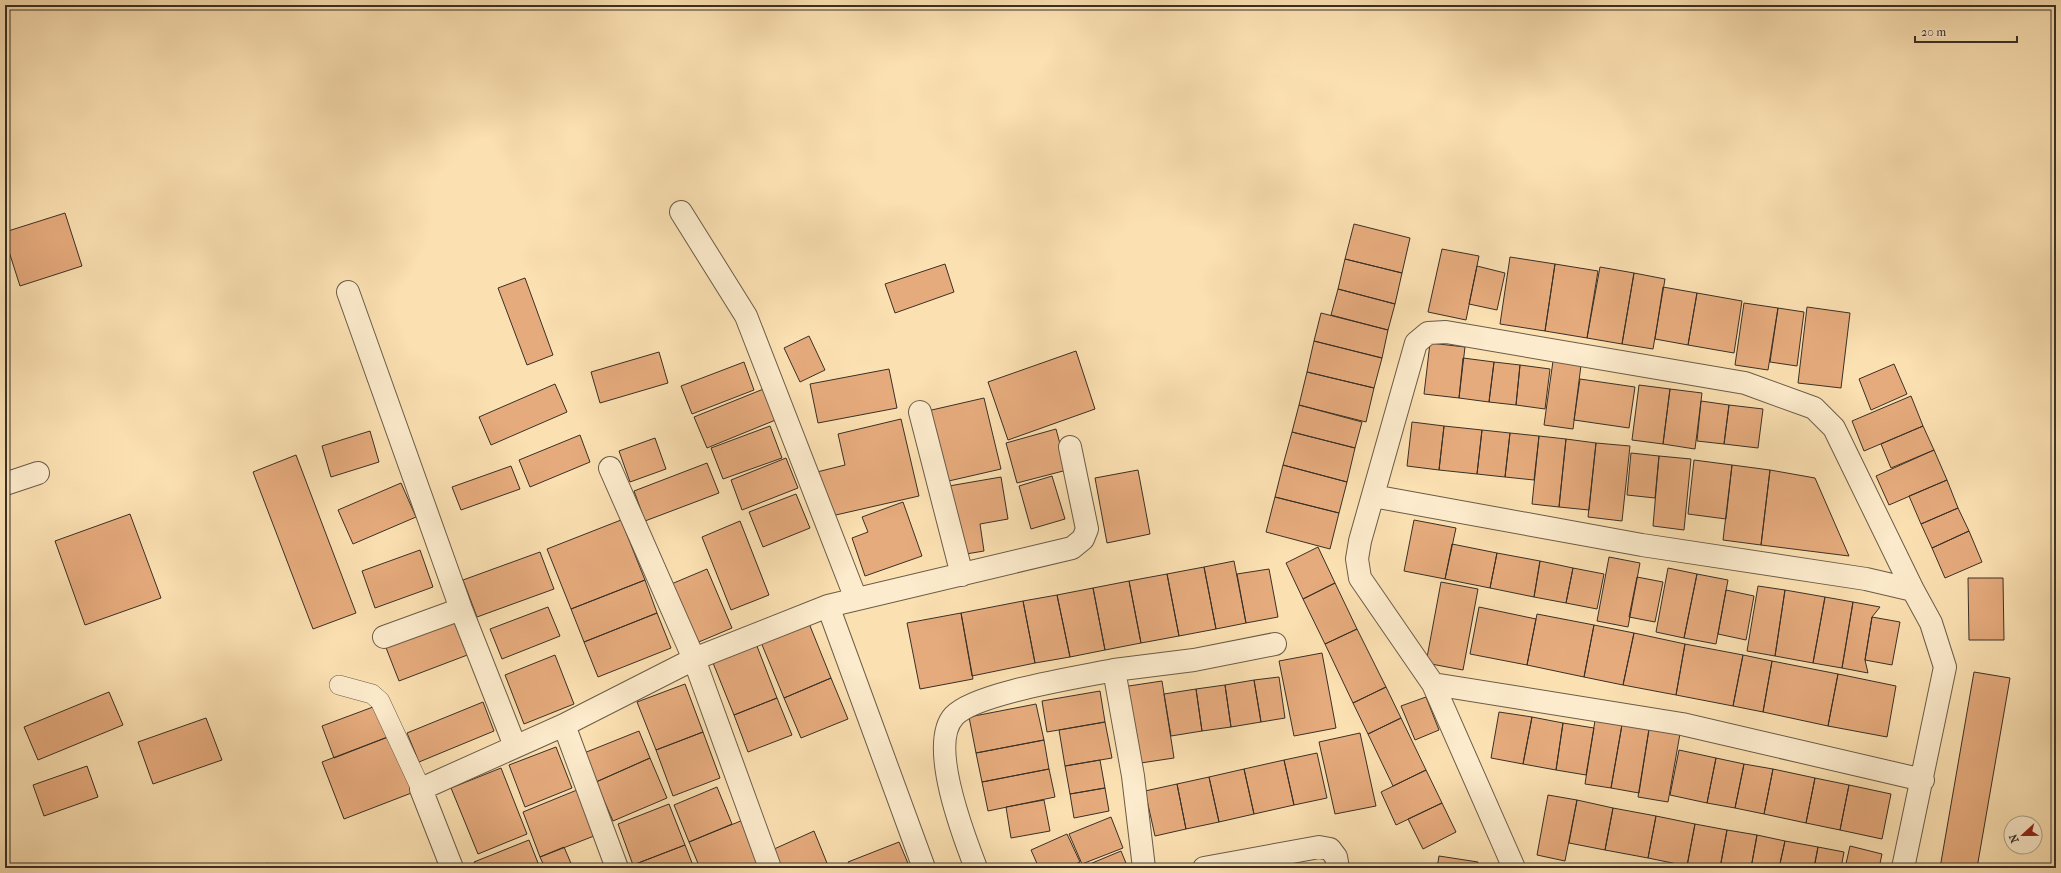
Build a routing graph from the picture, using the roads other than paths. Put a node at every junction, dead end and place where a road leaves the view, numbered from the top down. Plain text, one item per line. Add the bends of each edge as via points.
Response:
1 (681, 212) dead end
2 (348, 292) dead end
3 (920, 412) dead end
4 (1070, 447) dead end
5 (610, 468) dead end
6 (38, 473) dead end
7 (5, 484) edge
8 (1373, 496) junction
9 (962, 574) junction
10 (1913, 590) junction
11 (856, 599) junction
12 (828, 606) junction
13 (461, 609) junction
14 (384, 637) dead end
15 (1275, 644) dead end
16 (694, 659) junction
17 (1114, 670) junction
18 (1433, 684) junction
19 (339, 685) dead end
20 (564, 725) junction
21 (515, 746) junction
22 (1923, 780) junction
23 (421, 789) junction
24 (452, 868) edge
25 (617, 868) edge
26 (770, 868) edge
27 (924, 868) edge
28 (976, 868) edge
29 (1144, 868) edge
30 (1204, 868) edge
31 (1338, 868) edge
32 (1514, 868) edge
33 (1904, 868) edge

1 - 11 street via 746,316
2 - 13 street
3 - 9 street
4 - 9 street via 1087,530 1083,539 1072,548
5 - 16 street
6 - 7 street
8 - 10 street via 1642,545 1866,579
8 - 10 street via 1416,343 1428,333 1446,332 1746,383 1814,408 1834,428
8 - 18 street via 1357,559 1360,578
9 - 11 street
10 - 22 street via 1931,623 1945,667
11 - 12 street
12 - 16 street
12 - 27 street
13 - 14 street
13 - 21 street
15 - 17 street via 1194,660
16 - 20 street
16 - 26 street
17 - 28 street via 1041,684 973,703 954,716 944,736 949,782 954,807
17 - 29 street via 1133,776
18 - 22 street via 1682,724
18 - 32 street
19 - 23 lane via 372,694 380,702
20 - 21 street
20 - 25 street
21 - 23 street
22 - 33 street
23 - 24 street
30 - 31 street via 1319,847 1330,849 1336,857

